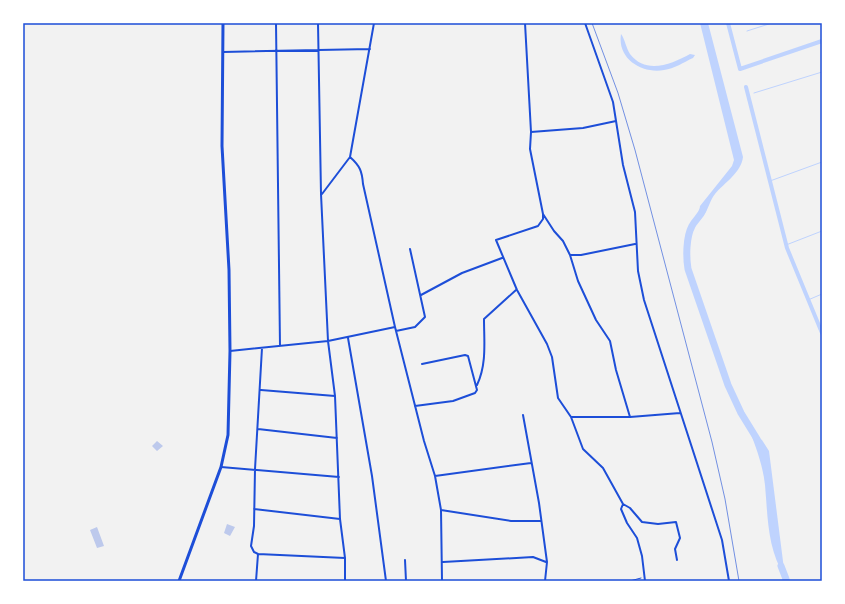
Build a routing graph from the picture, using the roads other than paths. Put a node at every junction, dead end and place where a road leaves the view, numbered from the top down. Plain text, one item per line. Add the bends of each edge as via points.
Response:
1 (223, 23) edge
2 (276, 23) edge
3 (318, 23) edge
4 (374, 23) edge
5 (525, 23) edge
6 (585, 23) edge
7 (318, 49) junction
8 (370, 49) junction
9 (276, 51) junction
10 (223, 52) junction
11 (616, 121) junction
12 (531, 132) junction
13 (350, 157) junction
14 (321, 194) junction
15 (544, 214) junction
16 (636, 244) junction
17 (410, 249) dead end
18 (570, 255) junction
19 (502, 258) junction
20 (517, 290) junction
21 (421, 296) junction
22 (395, 327) junction
23 (396, 330) junction
24 (348, 338) junction
25 (328, 341) junction
26 (280, 346) junction
27 (262, 348) junction
28 (230, 351) junction
29 (422, 364) dead end
30 (477, 386) junction
31 (261, 390) junction
32 (335, 396) junction
33 (415, 406) junction
34 (680, 413) junction
35 (523, 415) dead end
36 (572, 417) junction
37 (630, 417) junction
38 (258, 429) junction
39 (337, 438) junction
40 (532, 463) junction
41 (221, 466) junction
42 (255, 470) junction
43 (435, 476) junction
44 (339, 477) junction
45 (623, 504) junction
46 (254, 508) junction
47 (441, 510) junction
48 (340, 519) junction
49 (540, 521) junction
50 (258, 554) junction
51 (345, 558) junction
52 (405, 560) dead end
53 (677, 560) dead end
54 (443, 562) junction
55 (546, 562) junction
56 (179, 581) edge
57 (256, 581) edge
58 (345, 581) edge
59 (386, 581) edge
60 (406, 581) edge
61 (442, 581) edge
62 (545, 581) edge
63 (645, 581) edge
64 (729, 581) edge

1 - 10 main road
2 - 9 street
3 - 7 street
4 - 8 street
5 - 12 street
6 - 11 street via 613,102
7 - 8 street
7 - 9 street
7 - 14 street
8 - 13 street
9 - 10 street
9 - 26 street
10 - 28 main road via 222,146 229,270
11 - 12 street via 583,128
11 - 16 street via 623,165 635,212
12 - 15 street via 530,149
13 - 14 street
13 - 22 street via 362,171
14 - 25 street
15 - 18 street
15 - 19 street via 538,226 496,240
16 - 18 street
16 - 34 street via 644,300
17 - 21 street
18 - 37 street via 578,281 596,320 610,341
19 - 20 street
19 - 21 street via 462,273
20 - 30 street via 484,318 485,358
20 - 36 street via 547,344 552,357 558,398
21 - 23 street via 425,317 422,322 415,327
22 - 23 street
22 - 24 street
23 - 33 street
24 - 25 street
24 - 59 street via 372,476
25 - 26 street
25 - 32 street
26 - 27 street
27 - 28 street
27 - 31 street
28 - 41 main road via 228,435
29 - 30 street via 468,356
30 - 33 street via 475,393 453,401
31 - 32 street
31 - 38 street
32 - 39 street
33 - 43 street
34 - 37 street
34 - 64 street via 722,540
35 - 40 street
36 - 37 street
36 - 45 street via 583,449 603,468
38 - 39 street
38 - 42 street
39 - 44 street
40 - 43 street
40 - 49 street
41 - 42 street
41 - 56 main road
42 - 44 street
42 - 46 street
43 - 47 street
44 - 48 street
45 - 53 street via 642,522 676,522 680,538 675,548
45 - 63 street via 621,509 639,545
46 - 48 street
46 - 50 street via 251,546
47 - 49 street via 511,521
47 - 54 street
48 - 51 street
49 - 55 street
50 - 51 street
50 - 57 street
51 - 58 street
52 - 60 street
54 - 55 street via 534,557
54 - 61 street
55 - 62 street

